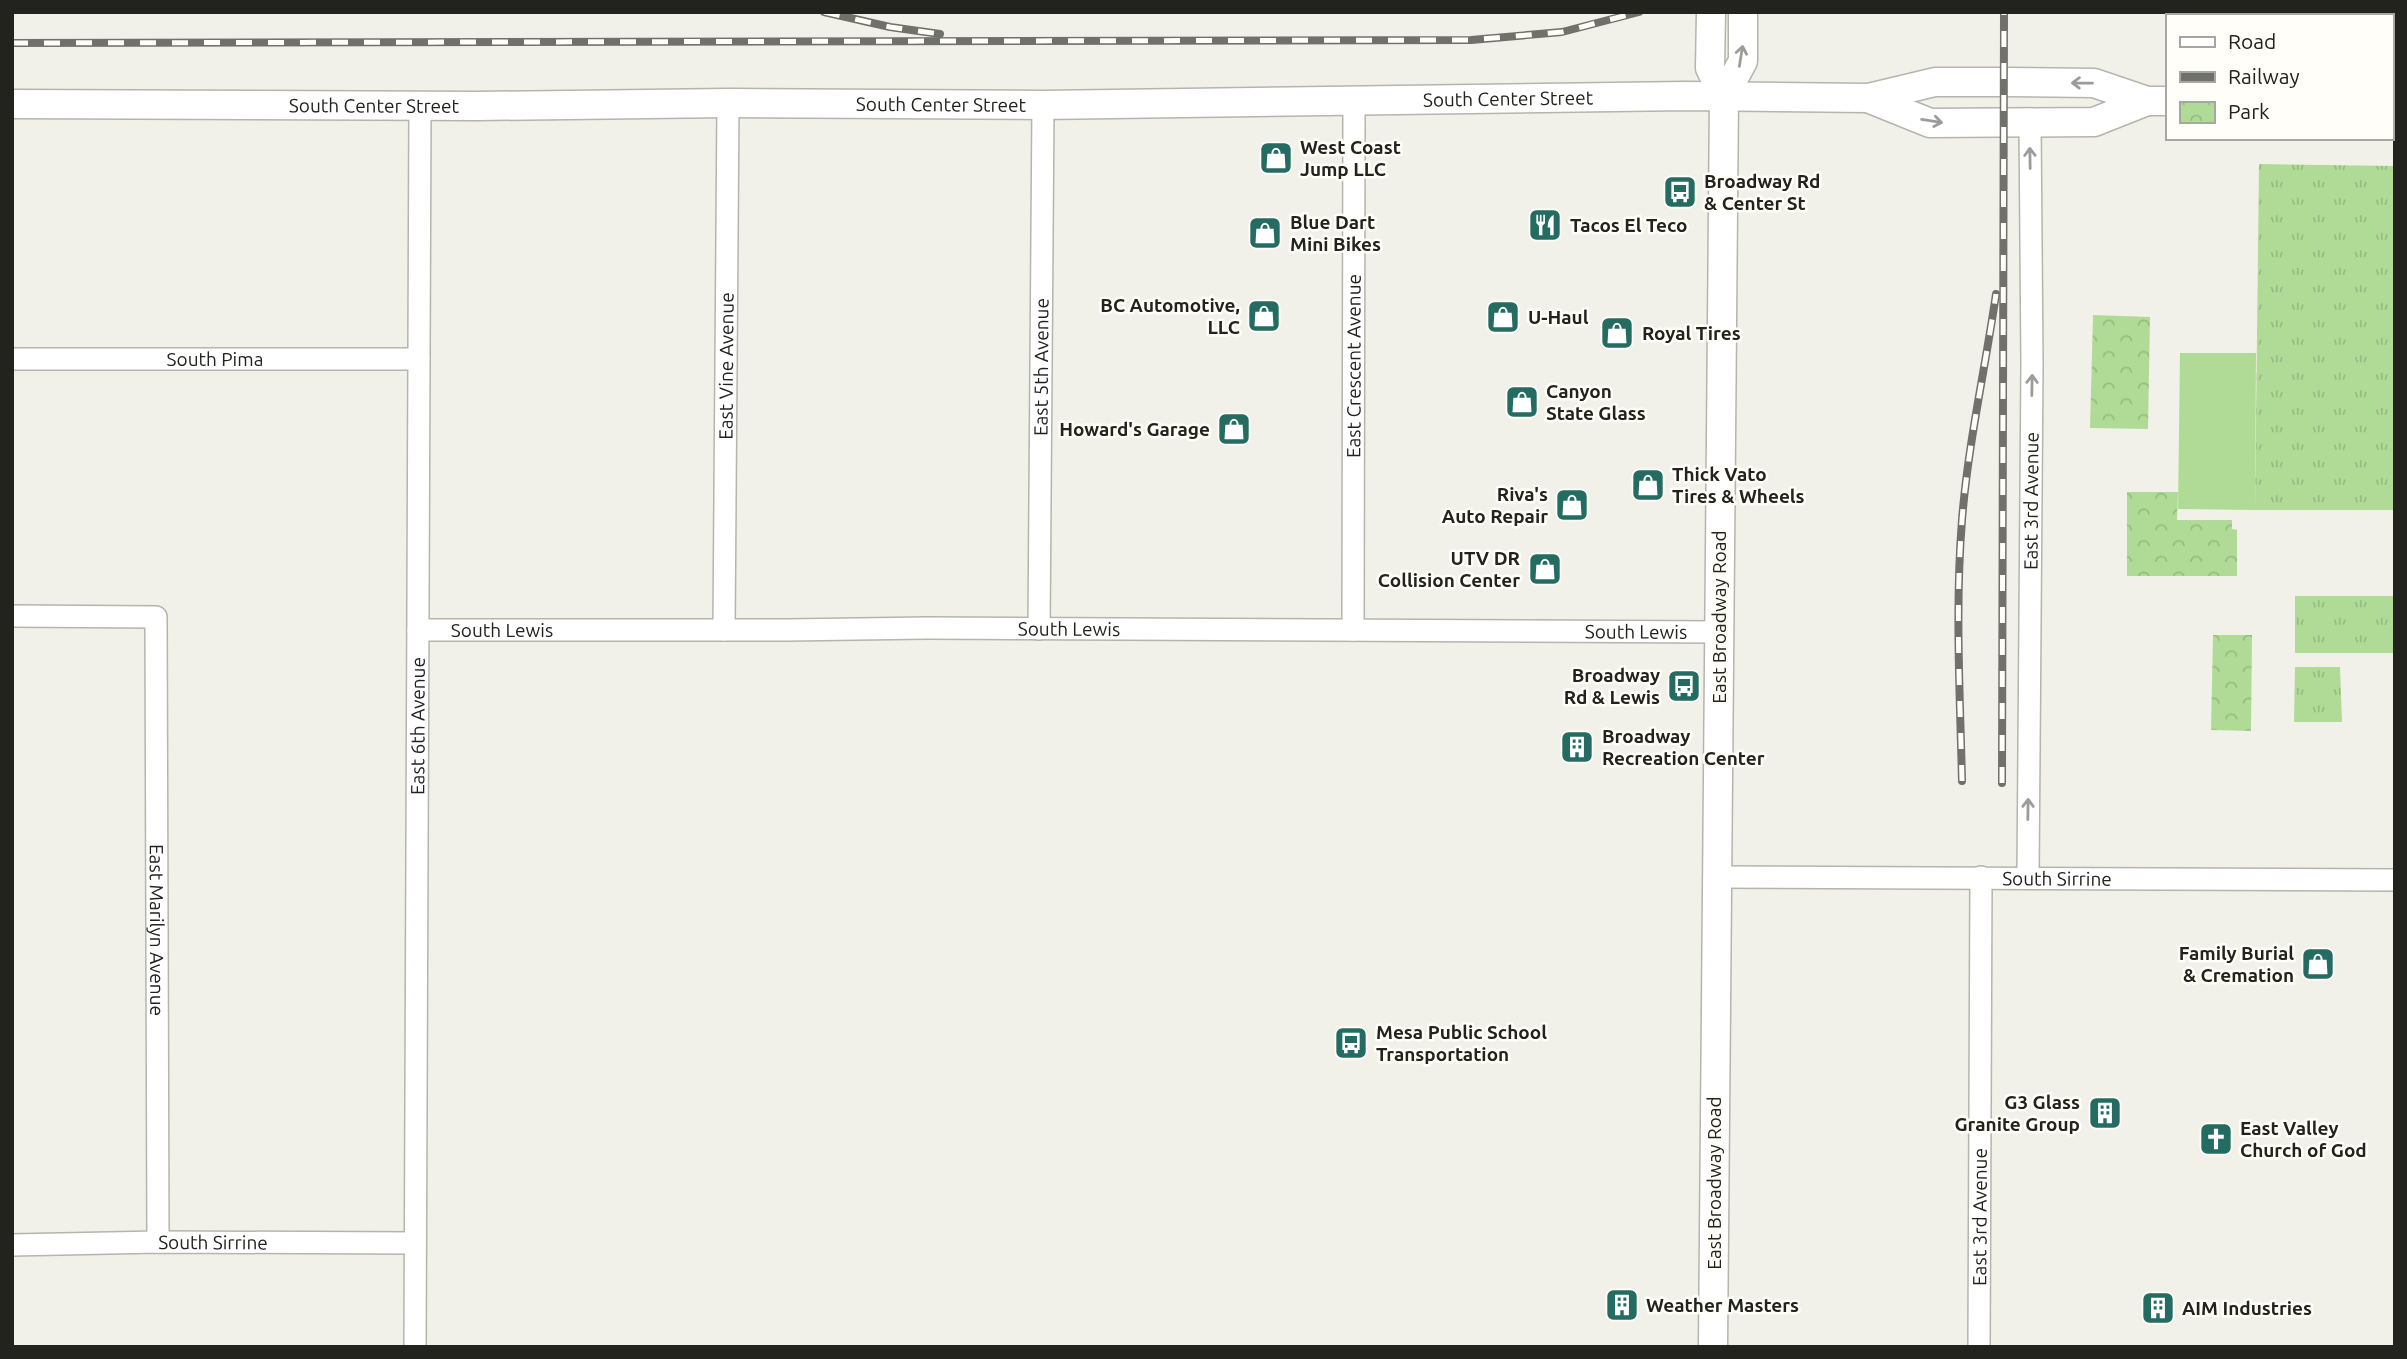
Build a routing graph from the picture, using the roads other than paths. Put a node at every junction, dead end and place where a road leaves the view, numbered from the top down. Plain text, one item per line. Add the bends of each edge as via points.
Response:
1 (1711, 12) edge
2 (1743, 12) edge
3 (1724, 96) junction
4 (1868, 98) junction
5 (1354, 101) junction
6 (2157, 101) edge
7 (728, 103) junction
8 (12, 104) edge
9 (420, 105) junction
10 (1043, 105) junction
11 (2030, 123) junction
12 (12, 359) edge
13 (419, 359) junction
14 (12, 616) edge
15 (1039, 629) junction
16 (418, 630) junction
17 (724, 630) junction
18 (1353, 630) junction
19 (1719, 632) junction
20 (1717, 877) junction
21 (1981, 877) junction
22 (2028, 877) junction
23 (2395, 880) edge
24 (158, 1242) junction
25 (415, 1243) junction
26 (12, 1245) edge
27 (415, 1347) edge
28 (1713, 1347) edge
29 (1979, 1347) edge

1 - 3 street via 1710,68
3 -> 2 street via 1743,61
3 - 4 street, South Center Street
3 - 5 street, South Center Street
3 - 19 street, East Broadway Road
6 -> 4 street, South Center Street via 2094,83 2004,82 1935,82
4 -> 11 street, South Center Street via 1930,122
5 - 10 street, South Center Street
5 - 18 street, East Crescent Avenue
6 - 11 street, South Center Street via 2094,122
7 - 9 street, South Center Street
7 - 10 street, South Center Street
7 - 17 street, East Vine Avenue
8 - 9 street, South Center Street
9 - 13 street, East 6th Avenue
10 - 15 street, East 5th Avenue
22 -> 11 street, East 3rd Avenue
12 - 13 street, South Pima
13 - 16 street, East 6th Avenue
14 - 24 street, East Marilyn Avenue via 156,617
15 - 17 street, South Lewis
15 - 18 street, South Lewis
16 - 17 street, South Lewis
16 - 25 street, East 6th Avenue
18 - 19 street, South Lewis
19 - 20 street, East Broadway Road
20 - 21 street, South Sirrine
20 - 28 street, East Broadway Road
21 - 22 street, South Sirrine
21 - 29 street, East 3rd Avenue
22 - 23 street, South Sirrine
24 - 25 street, South Sirrine
24 - 26 street, South Sirrine
25 - 27 street, East 6th Avenue

